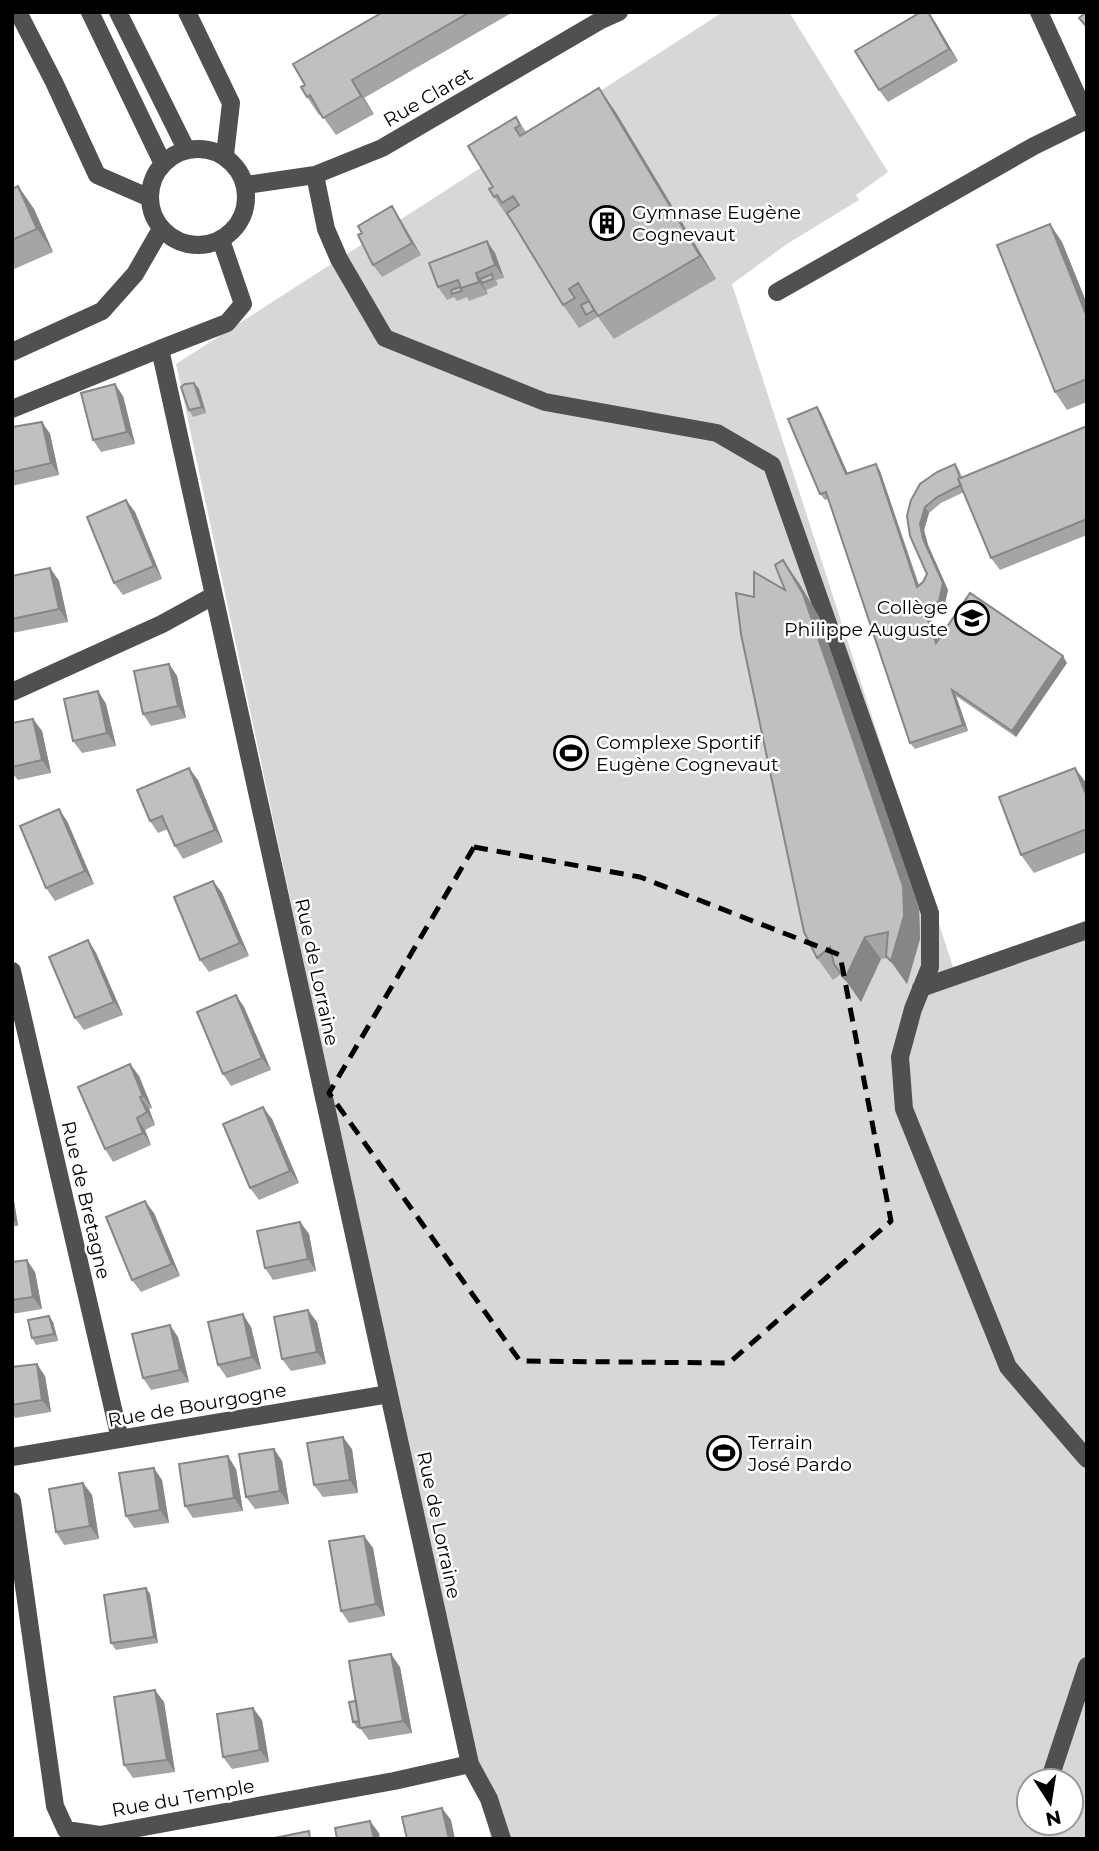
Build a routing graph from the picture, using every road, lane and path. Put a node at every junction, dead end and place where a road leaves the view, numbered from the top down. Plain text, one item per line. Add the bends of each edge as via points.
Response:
1 (18, 12) edge
2 (90, 12) edge
3 (118, 12) edge
4 (187, 12) edge
5 (619, 12) edge
6 (1039, 12) edge
7 (1087, 119) edge
8 (186, 149) junction
9 (225, 155) junction
10 (163, 164) junction
11 (314, 175) junction
12 (246, 184) junction
13 (149, 198) junction
14 (161, 229) junction
15 (221, 240) junction
16 (777, 292) dead end
17 (160, 349) junction
18 (12, 352) edge
19 (12, 410) edge
20 (213, 596) junction
21 (12, 692) edge
22 (1087, 930) edge
23 (12, 971) edge
24 (921, 988) junction
25 (389, 1394) junction
26 (120, 1439) junction
27 (12, 1457) edge
28 (1087, 1459) edge
29 (12, 1500) edge
30 (1087, 1666) edge
31 (470, 1764) junction
32 (1054, 1767) edge
33 (502, 1839) edge

1 - 13 street via 97,175
2 - 10 street
3 - 8 street
4 - 9 street via 231,103
5 - 11 street, Rue Claret via 382,149
6 - 7 street
7 - 16 street
8 - 9 street
8 - 10 street
9 - 12 street
10 - 13 street via 153,179
11 - 12 street, Rue Claret
11 - 24 street via 326,229 339,259 385,338 545,402 717,433 772,465 930,913 930,967
12 - 15 street via 246,206 237,226
13 - 14 street
14 - 15 street via 178,242 200,246
14 - 18 street via 135,274 102,311
15 - 17 street via 243,304 227,323
17 - 19 street
17 - 20 street, Rue de Lorraine
20 - 21 street
20 - 25 street, Rue de Lorraine
22 - 24 street
23 - 26 street, Rue de Bretagne
24 - 28 street via 900,1057 904,1110 1008,1367
25 - 26 street, Rue de Bourgogne
25 - 31 street, Rue de Lorraine
26 - 27 street, Rue de Bourgogne
29 - 31 street, Rue du Temple via 55,1806 66,1830 100,1835
30 - 32 street
31 - 33 street, Rue de Lorraine via 489,1799

